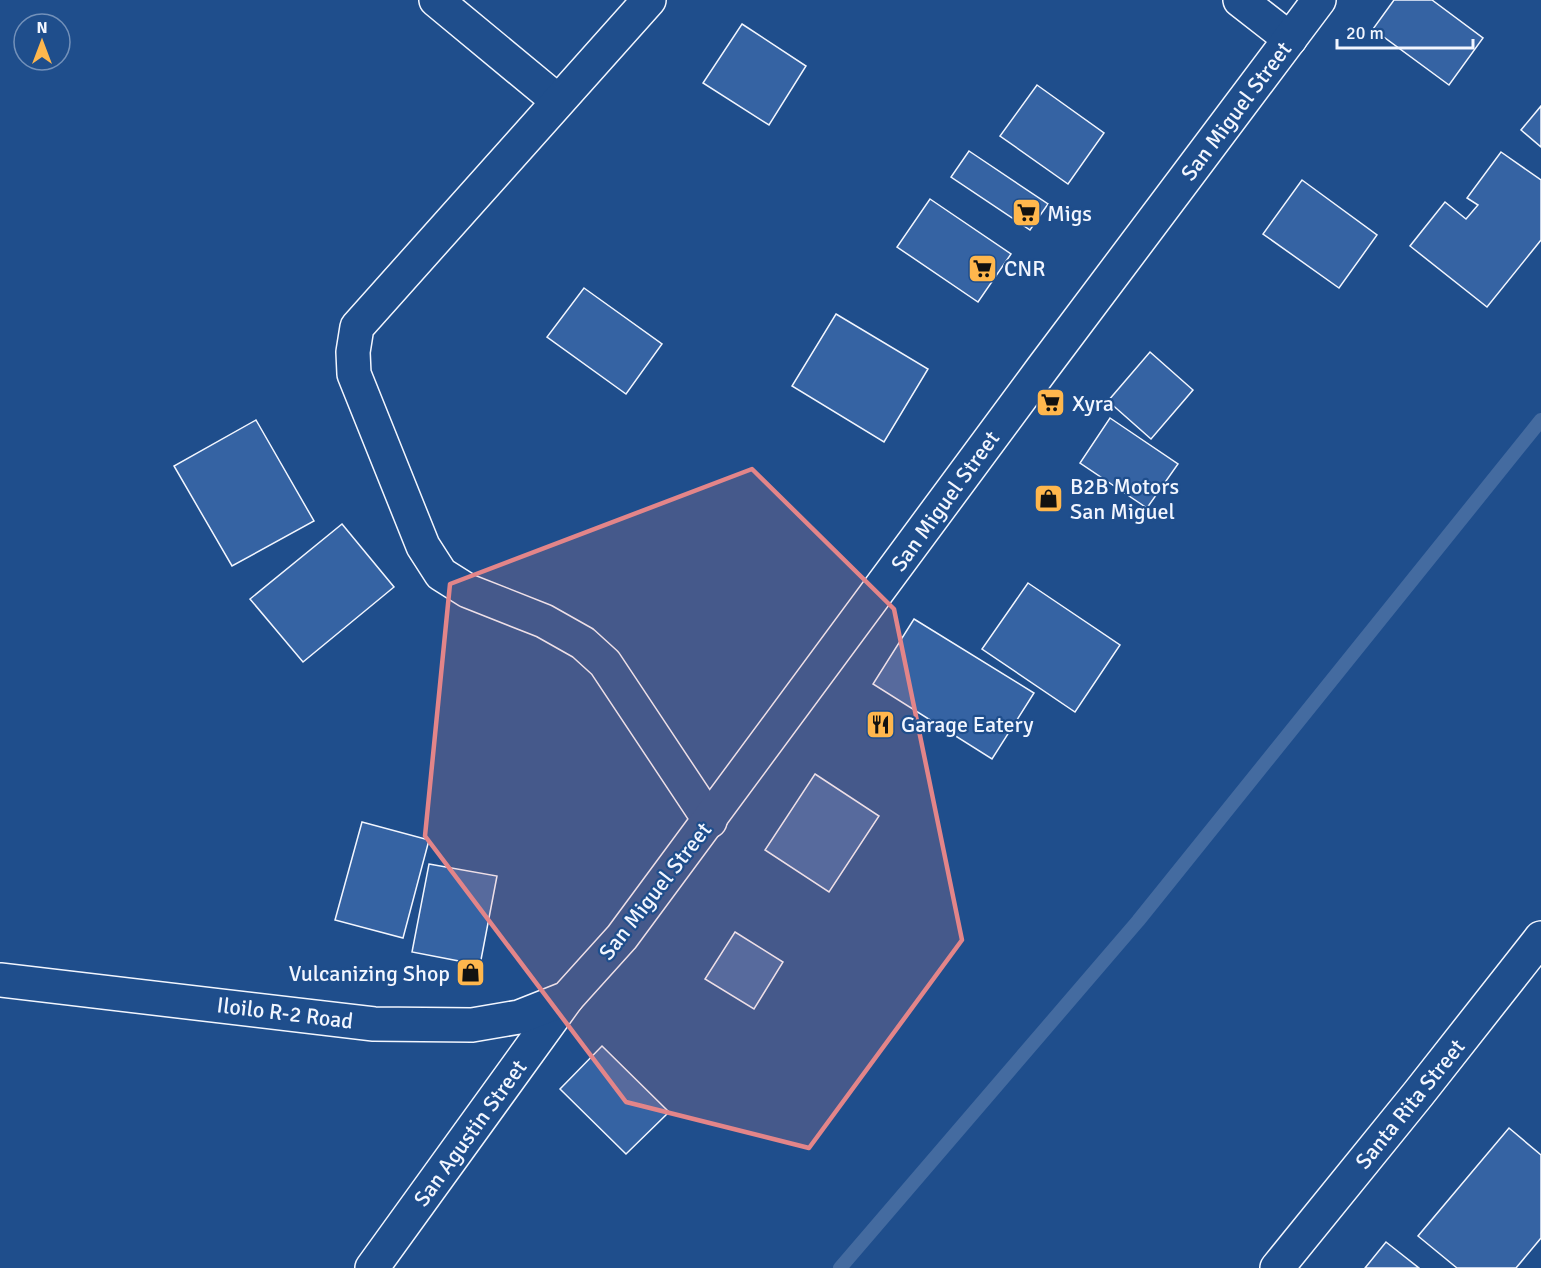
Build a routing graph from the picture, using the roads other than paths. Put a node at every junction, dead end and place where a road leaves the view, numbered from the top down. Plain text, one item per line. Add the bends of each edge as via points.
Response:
1 (436, 0) edge
2 (649, 0) edge
3 (1240, 0) edge
4 (1319, 0) edge
5 (1290, 39) junction
6 (558, 101) junction
7 (710, 821) junction
8 (1541, 938) edge
9 (0, 980) edge
10 (567, 998) junction
11 (372, 1268) edge
12 (1277, 1268) edge

1 - 6 street
2 - 6 street
3 - 5 street
4 - 5 street, San Miguel Street
5 - 7 street, San Miguel Street
6 - 7 street via 357,327 354,374 423,546 441,574 468,591 544,621 598,656
7 - 10 street, San Miguel Street via 622,937
8 - 12 street, Santa Rita Street
9 - 10 street, Iloilo R-2 Road via 374,1024 472,1025 519,1017
10 - 11 street, San Agustin Street

